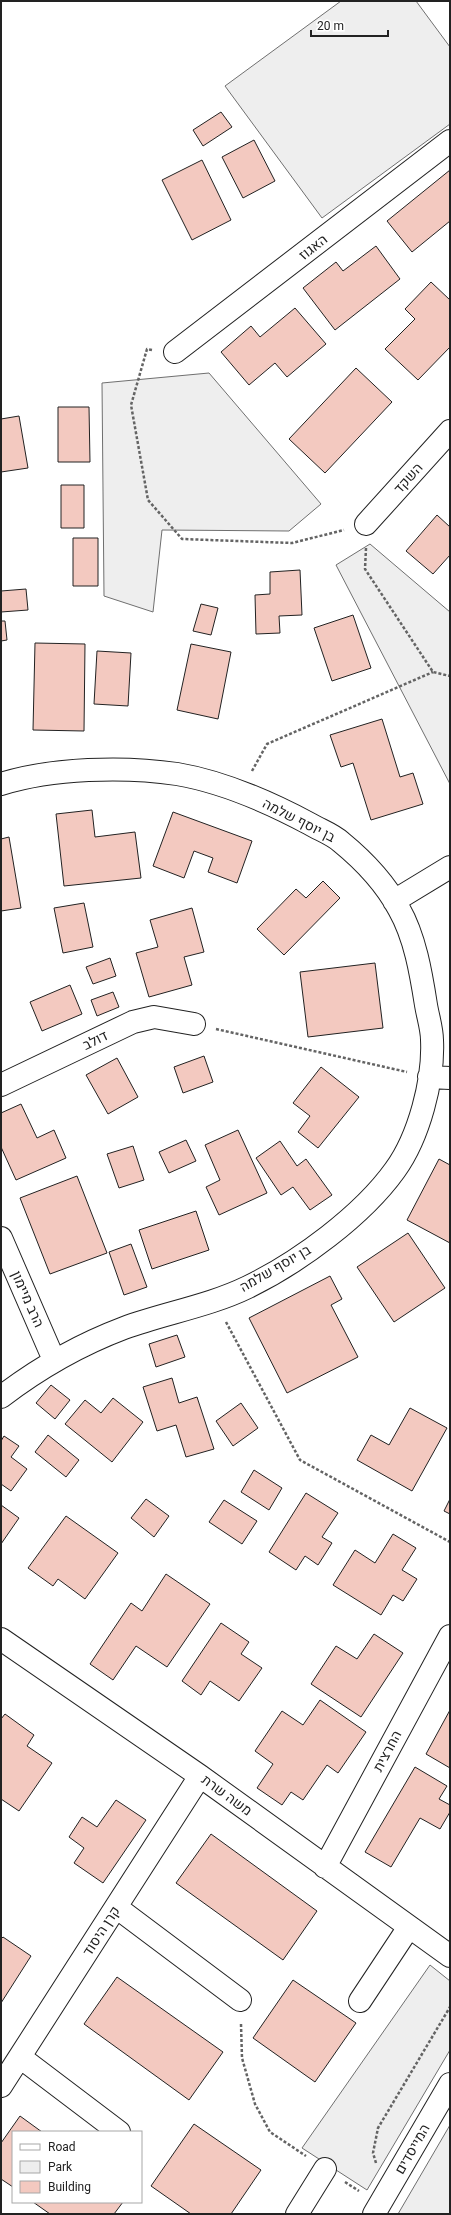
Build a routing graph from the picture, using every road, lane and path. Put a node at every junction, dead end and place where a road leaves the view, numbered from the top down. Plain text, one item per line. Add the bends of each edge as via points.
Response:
1 (450, 141) edge
2 (175, 352) joint
3 (450, 431) edge
4 (366, 524) junction
5 (433, 672) junction
6 (450, 676) edge
7 (1, 784) edge
8 (240, 792) junction
9 (450, 867) edge
10 (394, 901) junction
11 (194, 1024) joint
12 (429, 1077) junction
13 (450, 1078) edge
14 (1, 1085) edge
15 (1, 1238) edge
16 (213, 1299) junction
17 (54, 1360) junction
18 (1, 1397) edge
19 (450, 1542) edge
20 (450, 1636) edge
21 (1, 1639) edge
22 (200, 1776) junction
23 (325, 1866) junction
24 (116, 1907) junction
25 (409, 1927) junction
26 (450, 1956) edge
27 (240, 2000) joint
28 (360, 2001) dead end
29 (450, 2007) edge
30 (20, 2057) junction
31 (450, 2084) edge
32 (1, 2086) edge
33 (119, 2131) edge
34 (325, 2169) junction
35 (393, 2181) junction
36 (377, 2210) edge
37 (297, 2214) edge

1 - 2 street, האגוז
2 - 4 path via 147,349 131,405 148,500 182,539 292,543
3 - 4 street, השקד
4 - 5 path via 365,568
5 - 6 path
5 - 8 path via 267,744
7 - 8 street, בן יוסף שלמה via 22,778 68,772 117,770 177,774
8 - 10 street, בן יוסף שלמה via 285,810 338,840 372,871
9 - 10 street
10 - 12 street, בן יוסף שלמה via 416,952 425,996 432,1041
11 - 12 path
11 - 14 street, דולב via 154,1017 133,1022
12 - 13 street
12 - 16 street, בן יוסף שלמה via 414,1137 396,1169 368,1203 289,1263 247,1288
15 - 17 street, הרב מיימון
16 - 17 street, בן יוסף שלמה via 125,1327
16 - 19 path via 300,1460
17 - 18 street, בן יוסף שלמה
20 - 23 street, החרצית
21 - 22 street, משה שרת
22 - 23 street, משה שרת
22 - 24 street, קרן היסוד
23 - 25 street, משה שרת
24 - 27 street
24 - 30 street, קרן היסוד
25 - 26 street, משה שרת
25 - 28 street
27 - 34 path via 242,2058 255,2104 270,2132
29 - 35 path via 378,2128 373,2153 379,2172
30 - 32 street, קרן היסוד
30 - 33 street
31 - 35 street, המייסדים
34 - 36 path
34 - 37 street
35 - 36 street, המייסדים

